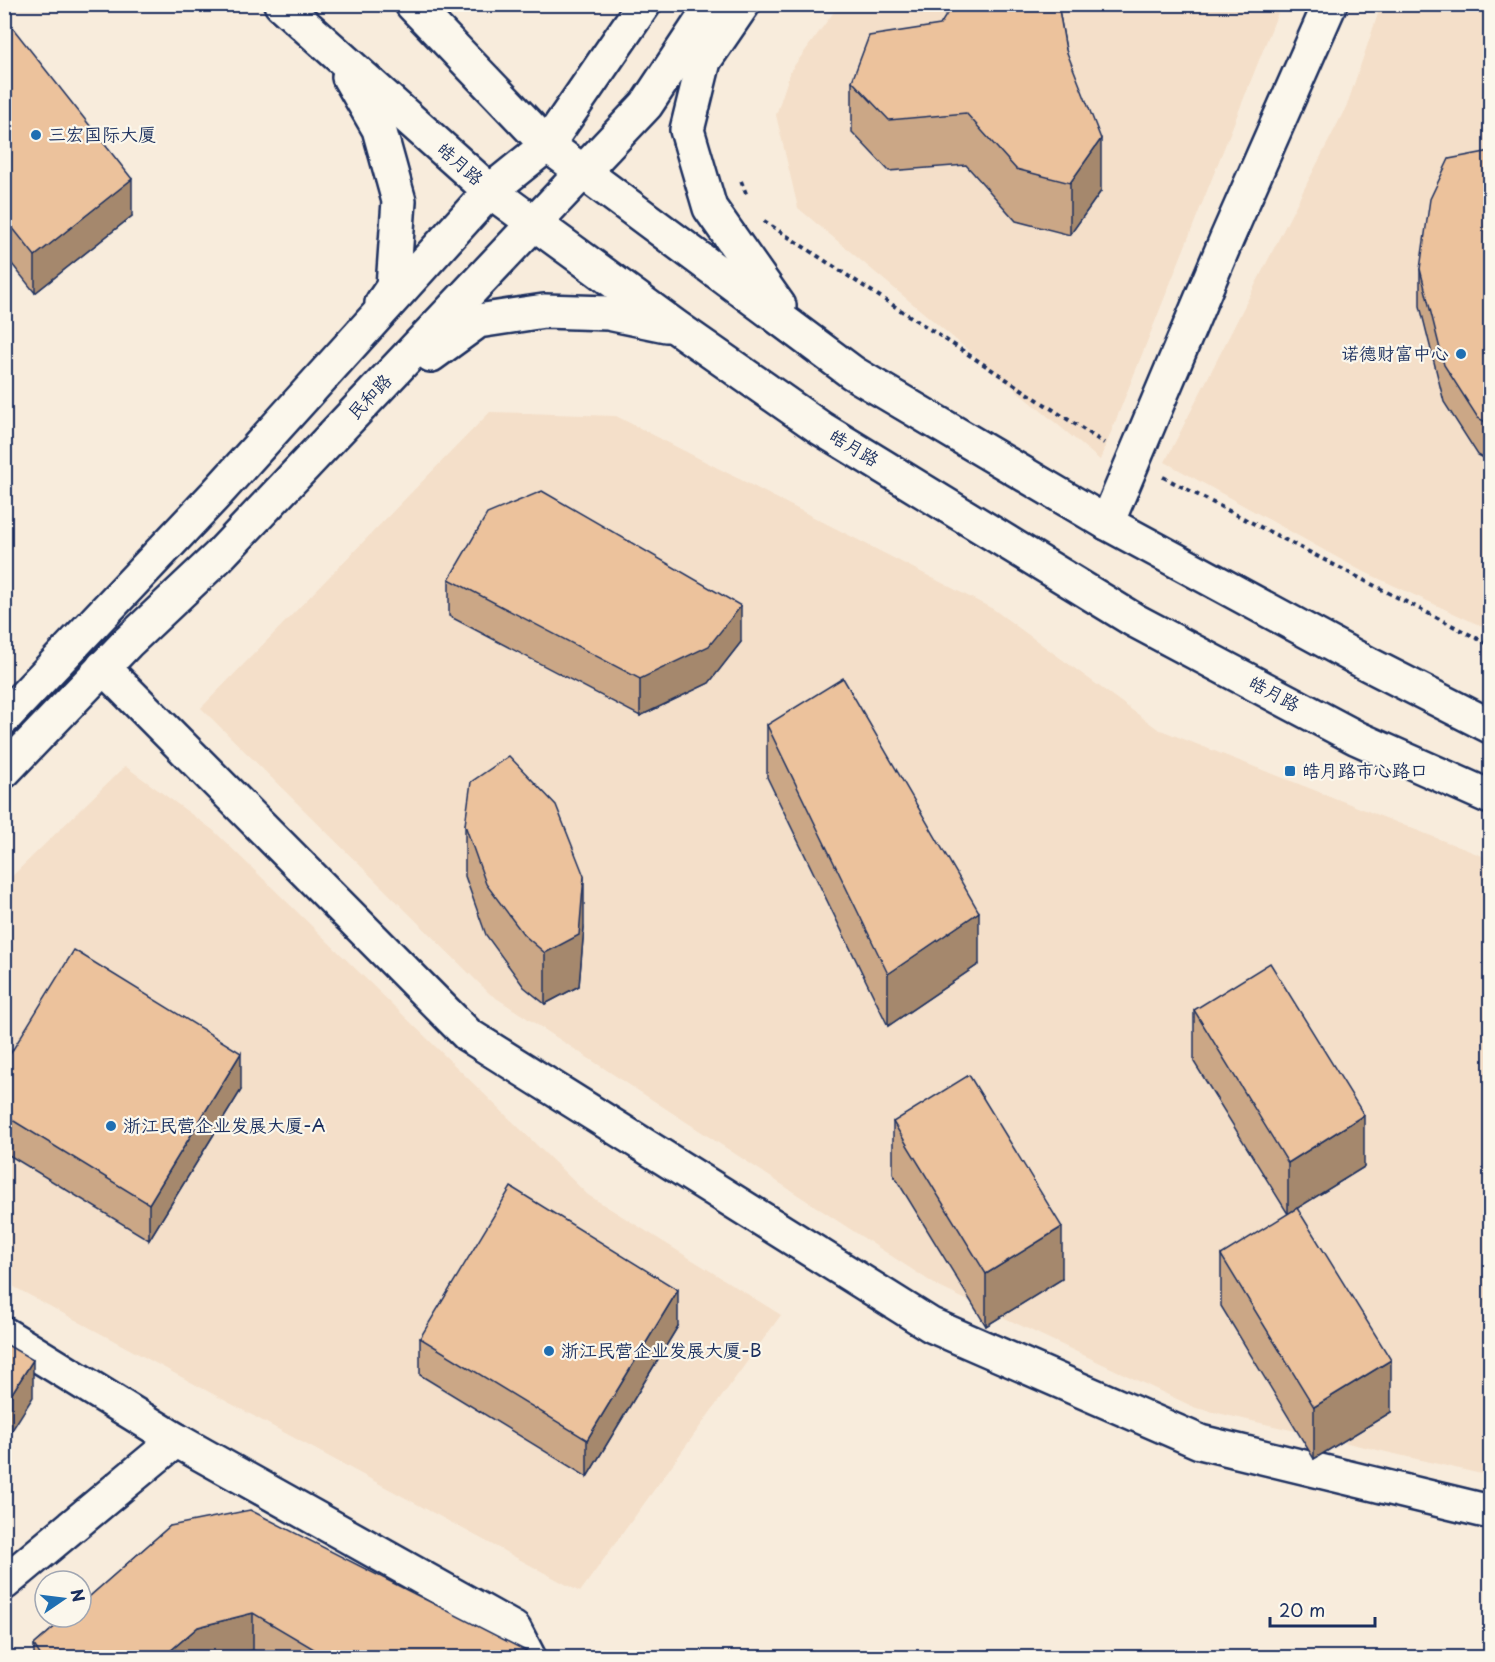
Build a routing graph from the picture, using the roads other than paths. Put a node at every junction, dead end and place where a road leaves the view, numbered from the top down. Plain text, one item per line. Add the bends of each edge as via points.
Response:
1 (281, 4) edge
2 (412, 4) edge
3 (644, 4) edge
4 (713, 4) edge
5 (743, 4) edge
6 (1330, 4) edge
7 (337, 55) junction
8 (547, 145) junction
9 (583, 172) junction
10 (490, 191) junction
11 (534, 223) junction
12 (676, 327) junction
13 (796, 330) junction
14 (357, 339) junction
15 (365, 403) junction
16 (1107, 523) junction
17 (103, 667) junction
18 (4, 718) edge
19 (1491, 726) edge
20 (4, 771) edge
21 (1491, 797) edge
22 (4, 1334) edge
23 (176, 1440) junction
24 (1491, 1512) edge
25 (4, 1583) edge
26 (529, 1658) edge

1 - 7 main road, 皓月路
2 - 8 main road
3 - 8 main road
4 - 9 main road, 民和路 via 646,105
5 - 13 main road via 704,60 687,130 710,208
6 - 16 main road
7 - 10 main road, 皓月路
7 - 14 main road via 379,129 399,201 393,287
8 - 9 main road
8 - 10 main road
9 - 11 main road, 民和路
9 - 13 main road
10 - 11 main road, 皓月路
10 - 14 main road
11 - 12 main road, 皓月路
11 - 15 main road, 民和路
12 - 15 main road via 608,313 544,311 478,321
12 - 21 main road, 皓月路 via 822,429 1134,620 1357,738
13 - 16 main road via 853,373
14 - 18 main road
15 - 17 main road, 民和路 via 219,556
16 - 19 main road
17 - 20 main road, 民和路
17 - 24 main road via 468,1035 931,1325 1200,1442
22 - 23 main road
23 - 25 main road
23 - 26 main road via 514,1629

